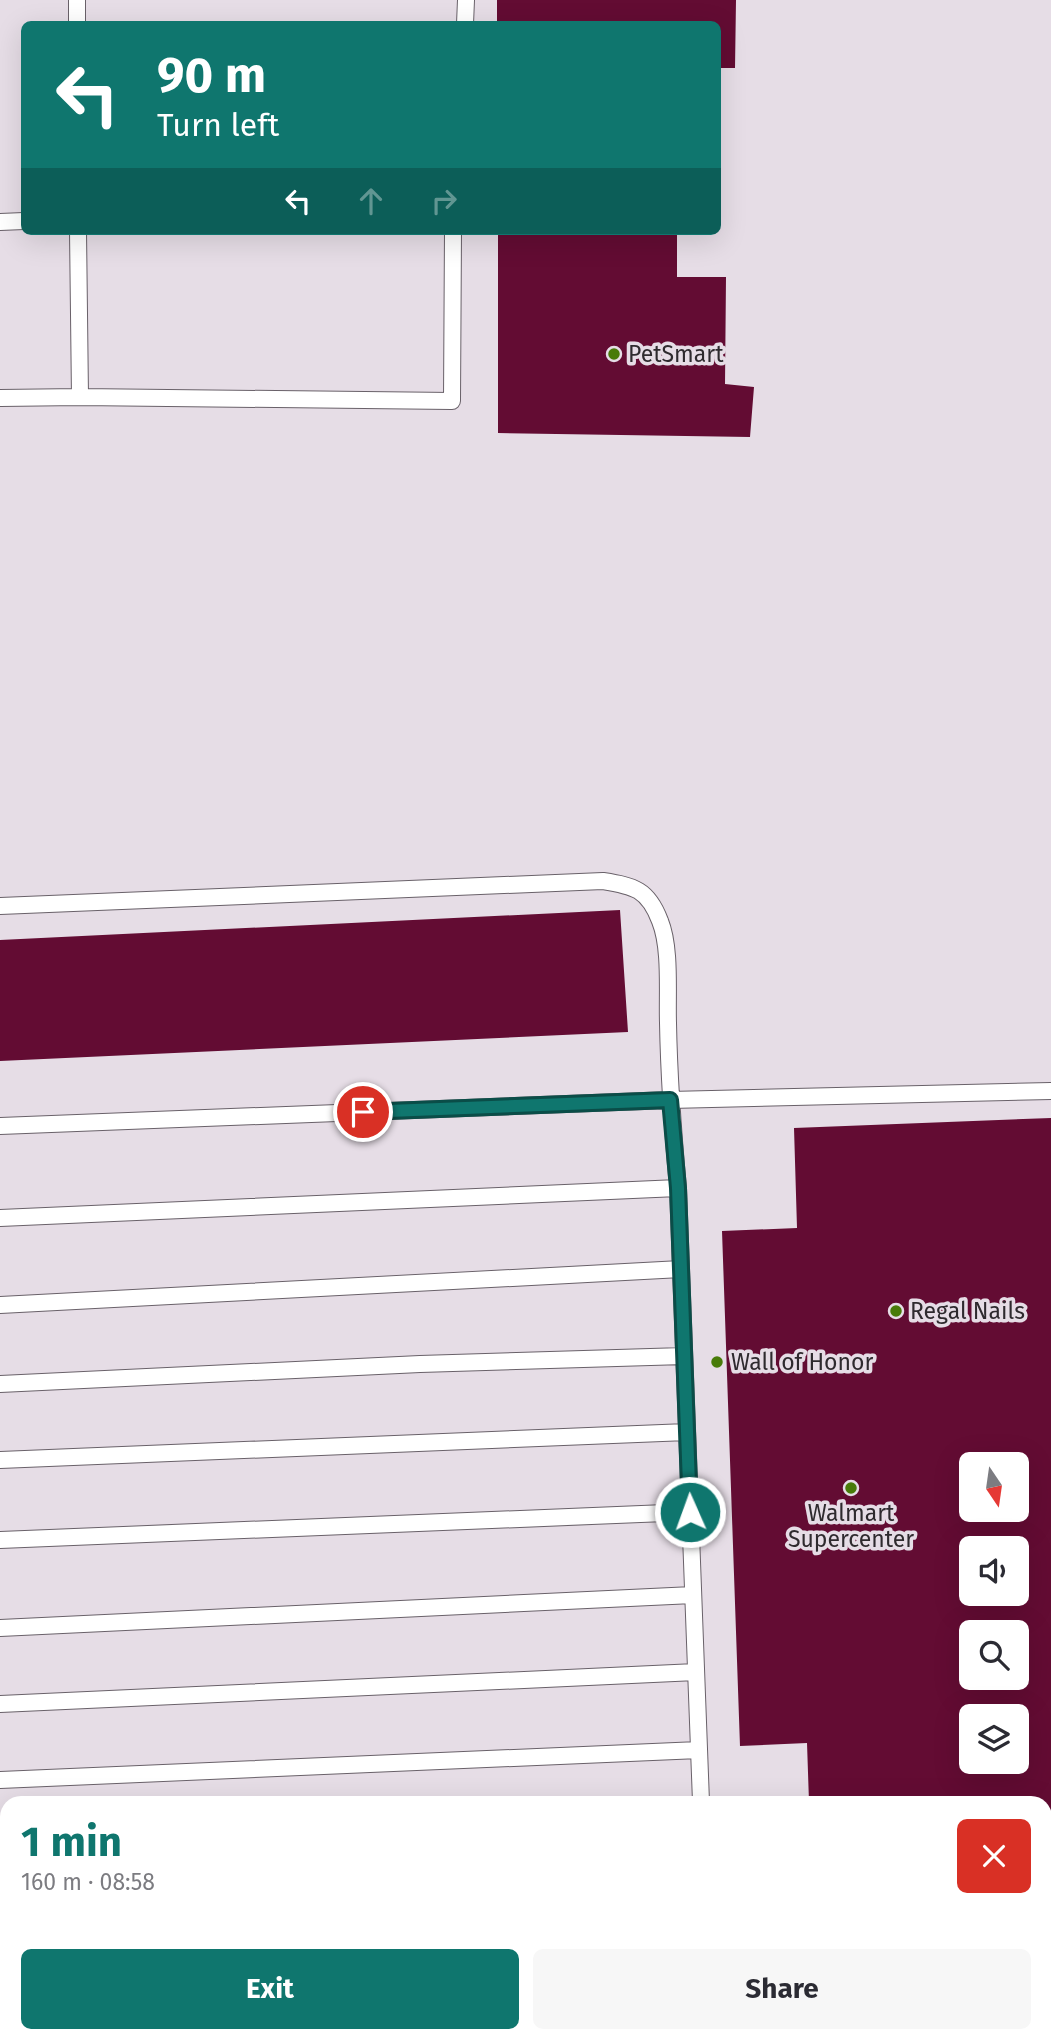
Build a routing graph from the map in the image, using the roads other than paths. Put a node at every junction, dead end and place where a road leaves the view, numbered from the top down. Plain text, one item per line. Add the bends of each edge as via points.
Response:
1 (77, 0) edge
2 (466, 0) edge
3 (77, 21) edge
4 (465, 21) edge
5 (0, 222) edge
6 (21, 222) edge
7 (78, 235) edge
8 (453, 235) edge
9 (80, 397) junction
10 (0, 398) edge
11 (0, 906) edge
12 (1051, 1091) edge
13 (670, 1100) junction
14 (0, 1126) edge
15 (678, 1188) junction
16 (0, 1218) edge
17 (681, 1269) junction
18 (0, 1305) edge
19 (684, 1356) junction
20 (0, 1384) edge
21 (687, 1432) junction
22 (0, 1460) edge
23 (690, 1512) junction
24 (0, 1540) edge
25 (693, 1595) junction
26 (0, 1628) edge
27 (696, 1672) junction
28 (0, 1704) edge
29 (699, 1750) junction
30 (0, 1780) edge
31 (701, 1796) edge

1 - 3 lane
2 - 4 lane
5 - 6 lane
7 - 9 lane
8 - 9 lane via 452,401
9 - 10 lane
11 - 13 lane via 603,881 632,886 644,895 660,922
12 - 13 lane
13 - 14 lane
13 - 15 lane
15 - 16 lane
15 - 17 lane
17 - 18 lane
17 - 19 lane
19 - 20 lane
19 - 21 lane
21 - 22 lane
21 - 23 lane
23 - 24 lane
23 - 25 lane
25 - 26 lane
25 - 27 lane
27 - 28 lane
27 - 29 lane
29 - 30 lane
29 - 31 lane

